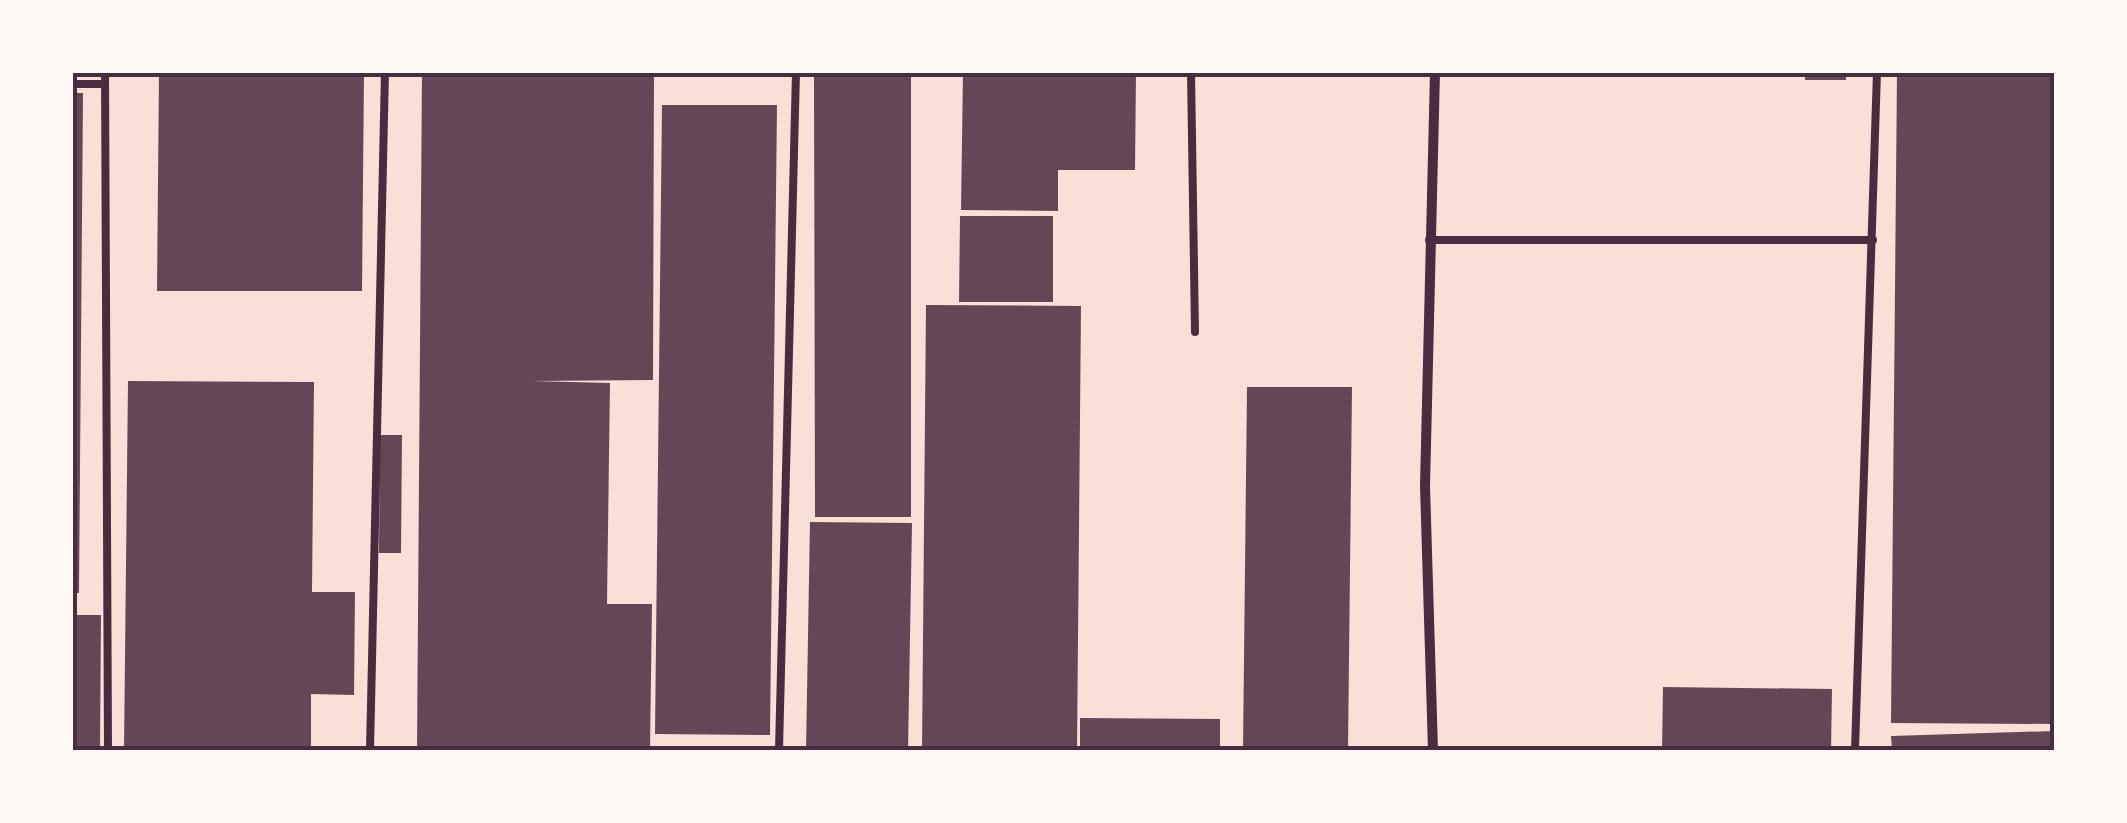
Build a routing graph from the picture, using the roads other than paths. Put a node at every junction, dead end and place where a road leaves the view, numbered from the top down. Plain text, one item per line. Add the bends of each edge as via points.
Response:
1 (105, 72) edge
2 (385, 72) edge
3 (796, 72) edge
4 (1191, 72) edge
5 (1435, 72) edge
6 (1877, 72) edge
7 (72, 84) edge
8 (104, 84) junction
9 (1429, 240) junction
10 (1872, 240) junction
11 (1195, 332) dead end
12 (108, 750) edge
13 (370, 750) edge
14 (779, 750) edge
15 (1434, 750) edge
16 (1856, 750) edge

1 - 8 lane
2 - 13 lane
3 - 14 lane
4 - 11 lane
5 - 9 street
6 - 10 lane
7 - 8 lane
8 - 12 lane
9 - 10 lane
9 - 15 street via 1425,486
10 - 16 lane

